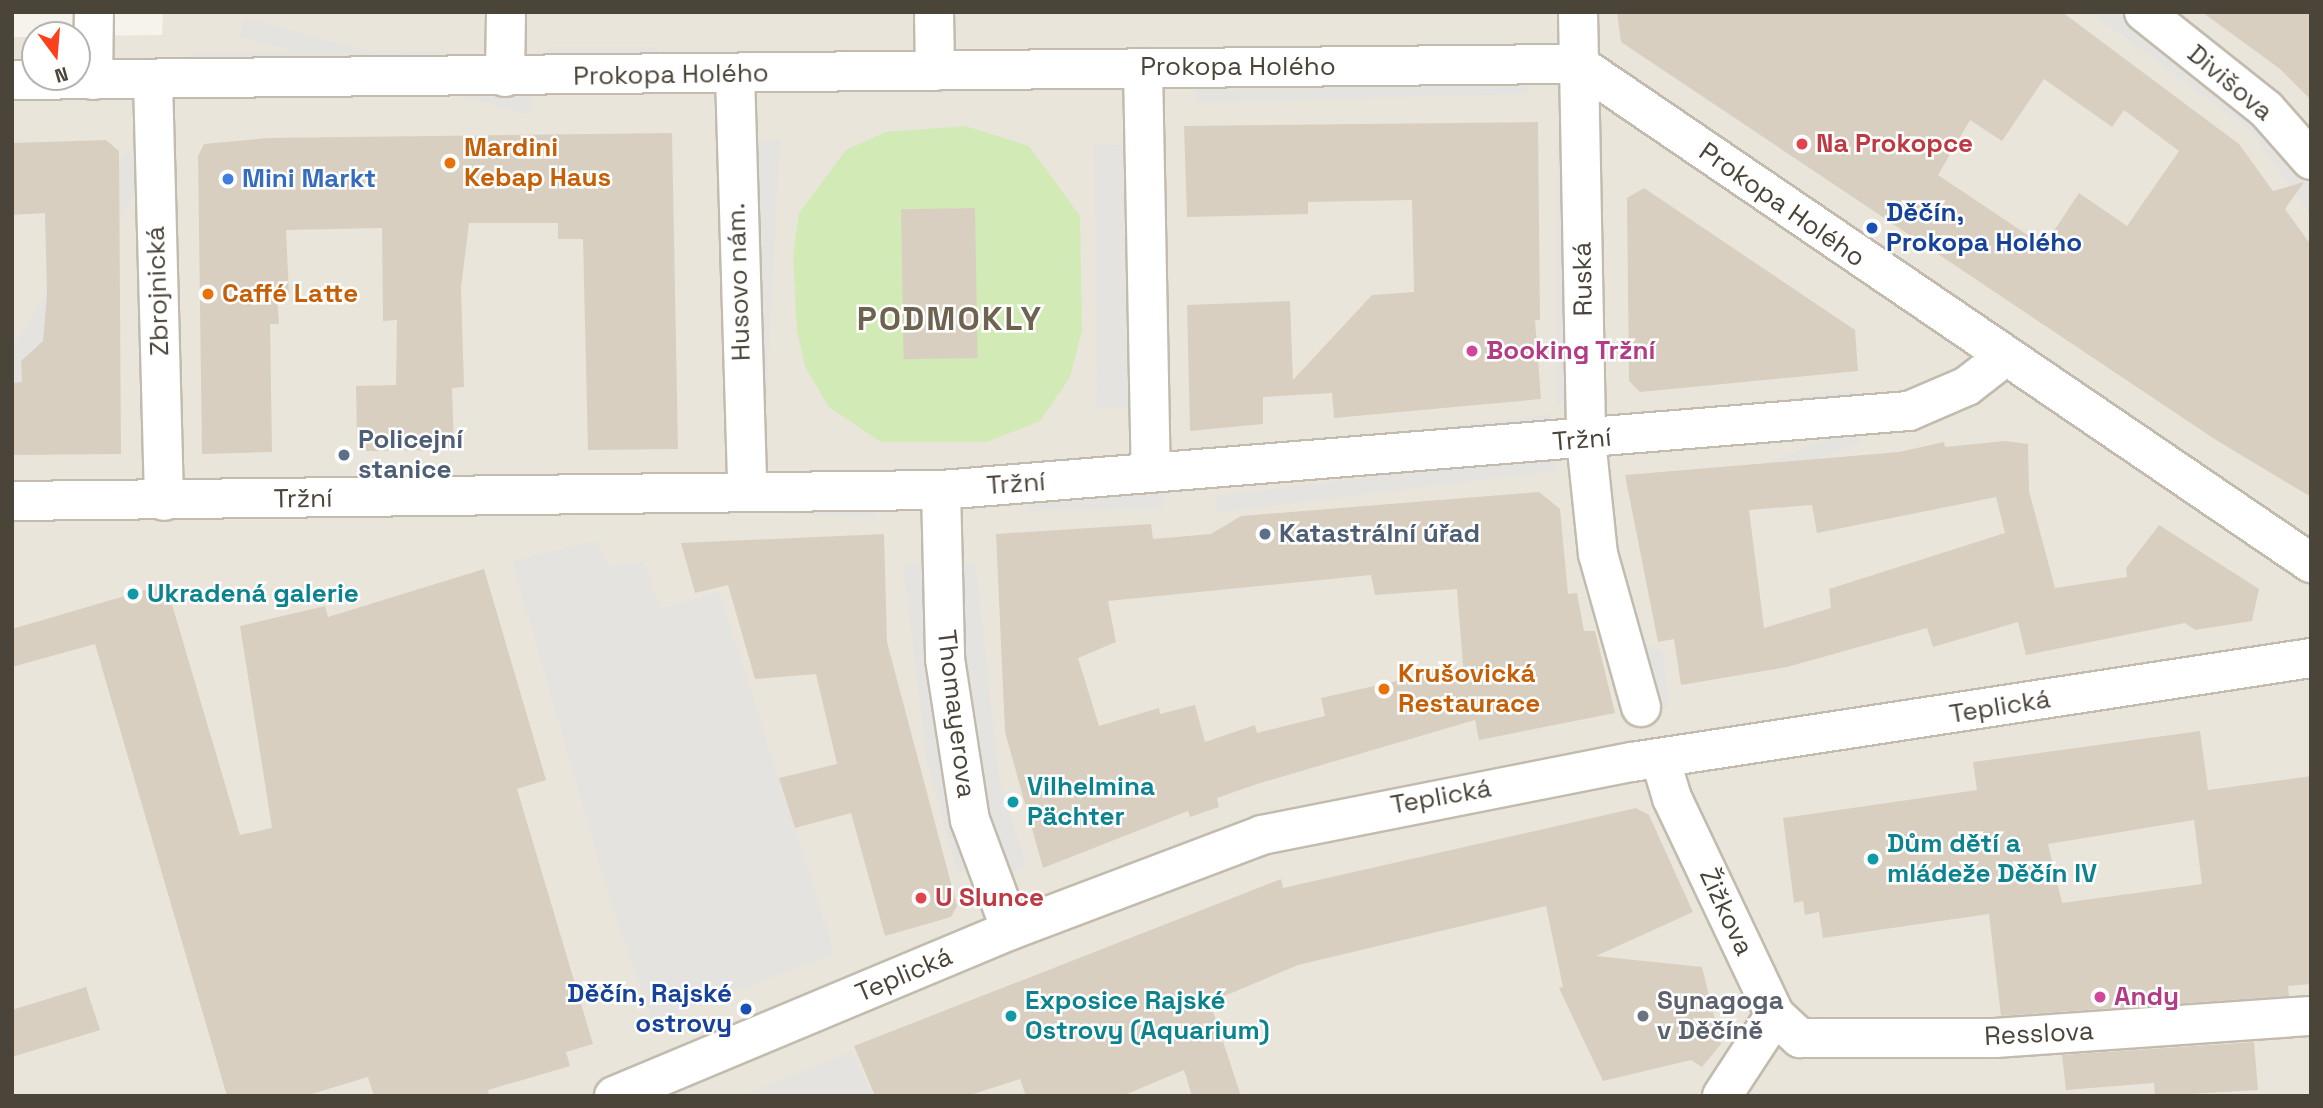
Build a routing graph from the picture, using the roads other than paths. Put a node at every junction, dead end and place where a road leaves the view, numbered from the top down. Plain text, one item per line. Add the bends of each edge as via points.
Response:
1 (94, 12) edge
2 (506, 12) edge
3 (934, 12) edge
4 (1578, 12) edge
5 (2144, 12) edge
6 (1578, 64) junction
7 (1143, 68) junction
8 (935, 71) junction
9 (735, 75) junction
10 (505, 77) junction
11 (12, 80) edge
12 (93, 80) junction
13 (153, 80) junction
14 (2311, 160) edge
15 (2003, 358) junction
16 (1586, 440) junction
17 (1151, 473) junction
18 (747, 489) junction
19 (941, 490) junction
20 (12, 501) edge
21 (164, 501) junction
22 (2311, 562) edge
23 (2311, 658) edge
24 (1641, 707) dead end
25 (1660, 758) junction
26 (1011, 930) junction
27 (1775, 1015) junction
28 (2311, 1016) edge
29 (614, 1096) edge
30 (1722, 1096) edge

1 - 12 street
2 - 10 street
3 - 8 street
4 - 6 street, Ruská
5 - 14 street, Divišova via 2266,109
6 - 7 street, Prokopa Holého
6 - 15 street, Prokopa Holého
6 - 16 street, Ruská
7 - 8 street, Prokopa Holého
7 - 17 street
8 - 9 street, Prokopa Holého
9 - 10 street, Prokopa Holého
9 - 18 street, Husovo nám.
10 - 13 street, Prokopa Holého
11 - 12 street, Prokopa Holého
12 - 13 street, Prokopa Holého
13 - 21 street, Zbrojnická
15 - 16 street, Tržní via 1967,386 1909,411
15 - 22 street, Prokopa Holého
16 - 17 street, Tržní
16 - 24 street, Ruská via 1598,554
17 - 19 street, Tržní
18 - 19 street, Tržní
18 - 21 street, Tržní
19 - 26 street, Thomayerova via 945,659 970,820
20 - 21 street, Tržní
23 - 25 street, Teplická
25 - 26 street, Teplická via 1330,817 1262,835
25 - 27 street, Žižkova via 1672,798
26 - 29 street, Teplická
27 - 28 street, Resslova via 1800,1038 1995,1038
27 - 30 street

